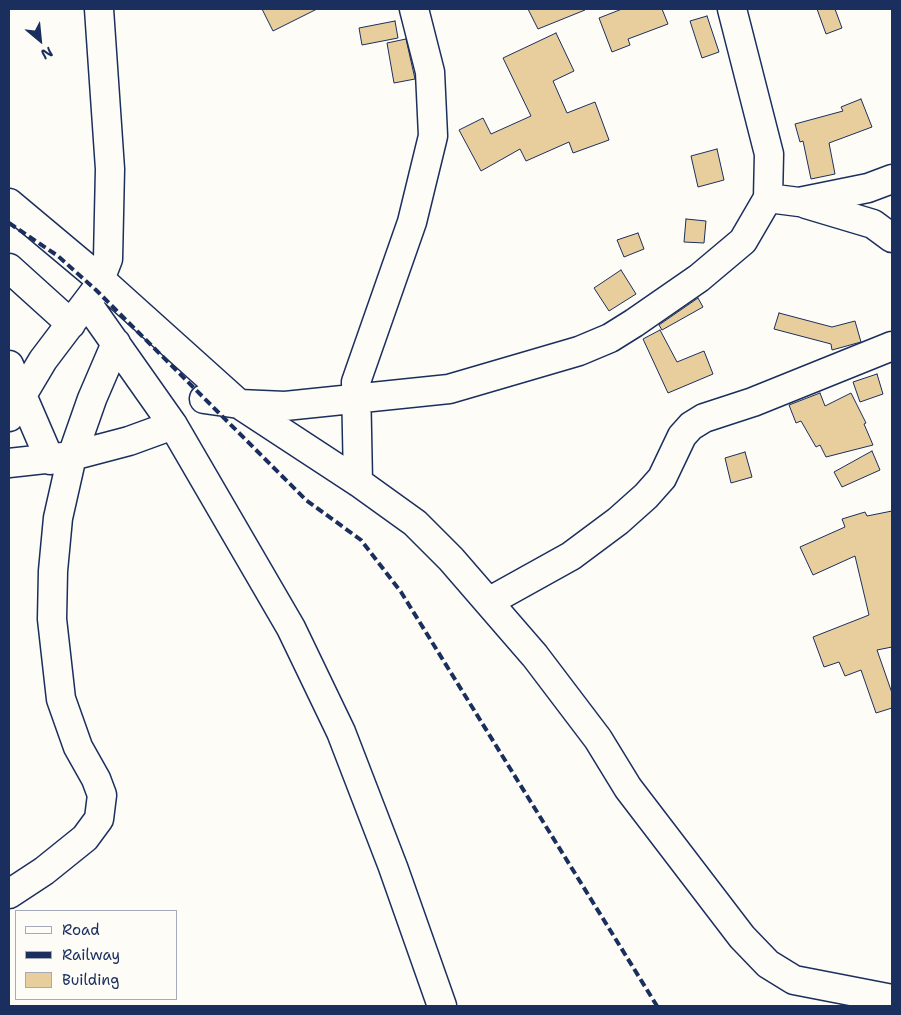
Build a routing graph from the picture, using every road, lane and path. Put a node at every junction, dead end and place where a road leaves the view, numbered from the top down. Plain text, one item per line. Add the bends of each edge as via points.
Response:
1 (99, 9) edge
2 (414, 9) edge
3 (732, 9) edge
4 (892, 179) edge
5 (768, 198) junction
6 (799, 202) junction
7 (9, 203) edge
8 (892, 238) edge
9 (9, 268) edge
10 (101, 280) junction
11 (79, 314) junction
12 (116, 343) junction
13 (892, 346) edge
14 (9, 365) edge
15 (204, 399) dead end
16 (355, 399) junction
17 (239, 404) junction
18 (14, 406) edge
19 (173, 425) junction
20 (61, 458) junction
21 (9, 463) edge
22 (358, 482) junction
23 (490, 601) junction
24 (9, 894) edge
25 (892, 999) edge
26 (442, 1006) edge

1 - 10 street via 110,169 110,241
2 - 16 street via 430,72 433,136 412,222 361,364
3 - 5 street via 769,154
4 - 6 street via 868,188
5 - 6 street
5 - 16 street via 743,241 699,278 610,338 579,351 449,389
6 - 8 street via 874,224
7 - 10 street
9 - 11 street
10 - 11 street
10 - 17 street
11 - 12 street
11 - 18 street
12 - 19 street
12 - 20 street via 92,399
13 - 23 street via 691,426 682,436 662,478 618,521 571,556
14 - 18 street
15 - 17 street
16 - 17 street via 285,406
16 - 22 street
17 - 22 street
18 - 20 street
19 - 20 street via 129,441
19 - 26 street via 291,628 341,732
20 - 21 street
20 - 24 street via 52,619 60,699 78,747 102,796 99,819 78,844
22 - 23 street via 415,523
23 - 25 street via 575,709 628,788 742,937 768,964 794,980

